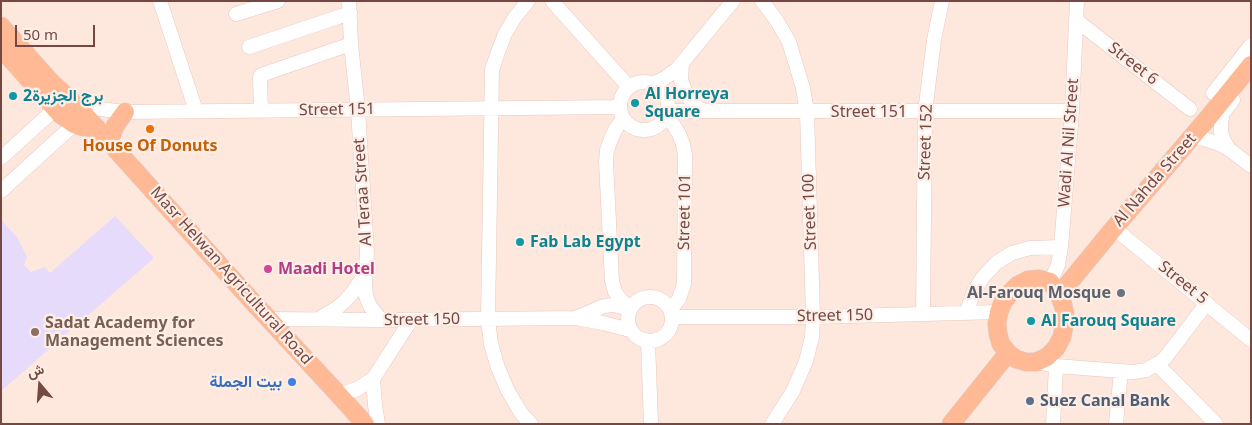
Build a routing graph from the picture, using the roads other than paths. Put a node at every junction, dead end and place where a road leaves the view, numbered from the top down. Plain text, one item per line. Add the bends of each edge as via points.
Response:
1 (160, 1) edge
2 (278, 1) edge
3 (528, 1) edge
4 (552, 1) edge
5 (733, 1) edge
6 (762, 1) edge
7 (942, 1) edge
8 (1077, 1) edge
9 (350, 7) edge
10 (236, 14) dead end
11 (1076, 20) junction
12 (1, 26) edge
13 (351, 44) junction
14 (1251, 45) edge
15 (249, 47) dead end
16 (1, 48) edge
17 (682, 63) junction
18 (1251, 65) edge
19 (1251, 78) edge
20 (652, 84) junction
21 (629, 87) junction
22 (1217, 105) junction
23 (491, 108) junction
24 (55, 109) junction
25 (1190, 109) dead end
26 (358, 110) junction
27 (196, 111) junction
28 (261, 111) junction
29 (707, 111) junction
30 (1072, 111) junction
31 (125, 112) junction
32 (807, 112) junction
33 (926, 112) junction
34 (621, 113) junction
35 (667, 113) junction
36 (78, 114) junction
37 (1194, 136) junction
38 (109, 142) junction
39 (1229, 149) junction
40 (1, 158) edge
41 (1251, 166) edge
42 (1, 191) edge
43 (1114, 228) junction
44 (1061, 247) junction
45 (365, 274) junction
46 (1055, 288) junction
47 (1207, 303) junction
48 (630, 309) junction
49 (966, 312) junction
50 (999, 312) junction
51 (923, 313) junction
52 (671, 314) junction
53 (813, 316) junction
54 (576, 318) junction
55 (269, 319) junction
56 (318, 319) junction
57 (488, 319) junction
58 (380, 320) junction
59 (411, 320) junction
60 (630, 330) junction
61 (1251, 340) edge
62 (648, 341) junction
63 (1008, 353) junction
64 (1036, 362) junction
65 (1157, 364) junction
66 (1056, 366) junction
67 (1121, 371) junction
68 (373, 380) junction
69 (339, 395) junction
70 (365, 424) edge
71 (378, 424) edge
72 (531, 424) edge
73 (651, 424) edge
74 (772, 424) edge
75 (951, 424) edge
76 (1053, 424) edge
77 (1116, 424) edge
78 (1216, 424) edge

1 - 27 street
2 - 10 street
3 - 23 street via 505,34 498,52 492,70
4 - 21 street
5 - 17 street
6 - 32 street, Street 100 via 789,42
7 - 33 street, Street 152
8 - 11 street, Wadi Al Nil Street
9 - 13 street, Al Teraa Street
9 - 15 street
11 - 25 street, Street 6
11 - 30 street, Wadi Al Nil Street
12 - 36 main road, Masr Helwan Agricultural Road
13 - 26 street, Al Teraa Street
13 - 28 street via 261,75
14 - 22 street
16 - 24 main road, Masr Helwan Agricultural Road
17 - 20 street via 671,74
17 - 29 street via 681,80 688,96 699,109
18 - 22 main road, Al Nahda Street
19 - 22 street, Al Nahda Street
20 - 21 street via 640,82
20 - 35 street via 665,94
21 - 34 street via 622,96
22 - 37 main road, Al Nahda Street
22 - 39 street via 1221,132
23 - 26 street, Street 151
23 - 34 street, Street 151
23 - 57 street
24 - 36 main road, Masr Helwan Agricultural Road
24 - 40 street
26 - 28 street, Street 151
26 - 45 street, Al Teraa Street via 367,252
27 - 28 street, Street 151
27 - 31 street, Street 151
29 - 32 street, Street 151
29 - 35 street, Street 151
30 - 33 street, Street 151
30 - 44 street, Wadi Al Nil Street
31 - 36 street, Street 151 via 100,109
31 - 38 main road
32 - 33 street, Street 151
32 - 53 street, Street 100
33 - 51 street, Street 152
34 - 35 street via 628,125 642,130 657,127
34 - 48 street via 607,150 606,162 612,282 615,292
35 - 52 street, Street 101 via 679,134 685,156 684,284
36 - 38 main road, Masr Helwan Agricultural Road
36 - 42 street
37 - 39 street
37 - 43 main road, Al Nahda Street
38 - 55 main road, Masr Helwan Agricultural Road
39 - 41 street
43 - 46 main road, Al Nahda Street
43 - 47 street, Street 5
44 - 46 street, Wadi Al Nil Street
44 - 49 street via 1030,248 996,263 973,293
45 - 56 street via 346,300
45 - 58 street, Al Teraa Street via 366,296
46 - 50 main road via 1040,279 1028,280 1018,285
46 - 64 main road via 1065,315 1062,337 1047,357
47 - 61 street, Street 5
47 - 65 street
48 - 52 street via 639,299 651,297 662,301
48 - 54 street, Street 150 via 604,306
48 - 60 street
49 - 50 street, Street 150
49 - 51 street, Street 150
50 - 63 main road via 998,334
51 - 53 street, Street 150
52 - 53 street, Street 150
52 - 62 street via 670,328 663,336
53 - 74 street, Street 100 via 806,361 793,391
54 - 57 street, Street 150
54 - 60 street, Street 150
55 - 56 street, Street 150
55 - 69 main road, Masr Helwan Agricultural Road
56 - 58 street, Street 150
57 - 59 street, Street 150
57 - 72 street via 498,368 508,391
58 - 59 street, Street 150
59 - 68 street
60 - 62 street
62 - 73 street
63 - 64 main road via 1016,359
63 - 75 main road
64 - 66 street
65 - 67 street via 1146,370
65 - 78 street
66 - 67 street
66 - 76 street
67 - 77 street
68 - 69 street
68 - 71 street
69 - 70 main road, Masr Helwan Agricultural Road

